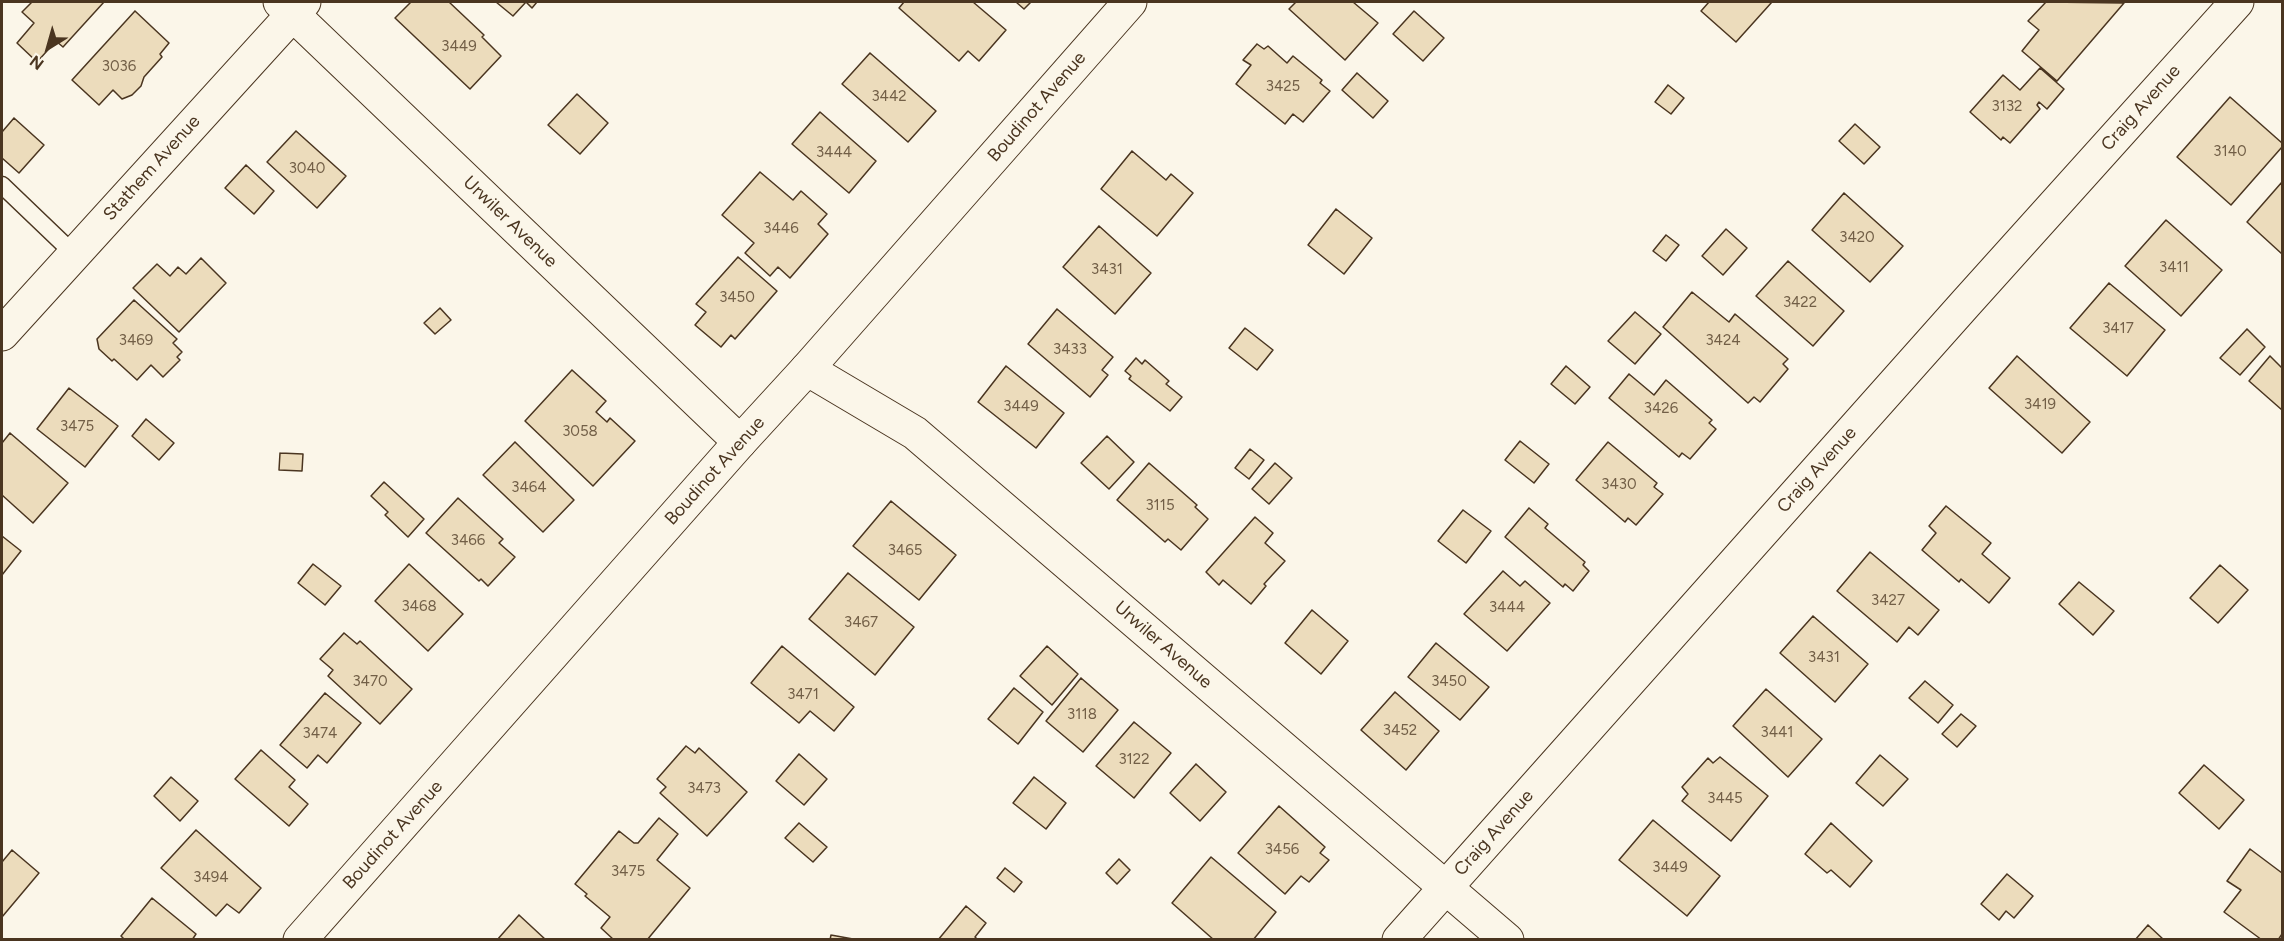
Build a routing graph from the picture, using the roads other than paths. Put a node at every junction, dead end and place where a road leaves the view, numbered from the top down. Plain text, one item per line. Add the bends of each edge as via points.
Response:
1 (1130, 2) edge
2 (2237, 2) edge
3 (292, 6) edge
4 (2, 184) edge
5 (74, 254) junction
6 (2, 334) edge
7 (807, 369) junction
8 (740, 442) junction
9 (1446, 887) junction
10 (300, 939) edge
11 (1399, 939) edge
12 (1507, 939) edge

1 - 7 street, Boudinot Avenue
2 - 9 street, Craig Avenue
3 - 5 street, Stathem Avenue
3 - 8 street, Urwiler Avenue
4 - 5 lane
5 - 6 street, Stathem Avenue
7 - 8 street, Boudinot Avenue
7 - 9 street, Urwiler Avenue via 915,433
8 - 10 street, Boudinot Avenue
9 - 11 street, Craig Avenue
9 - 12 street, Urwiler Avenue

